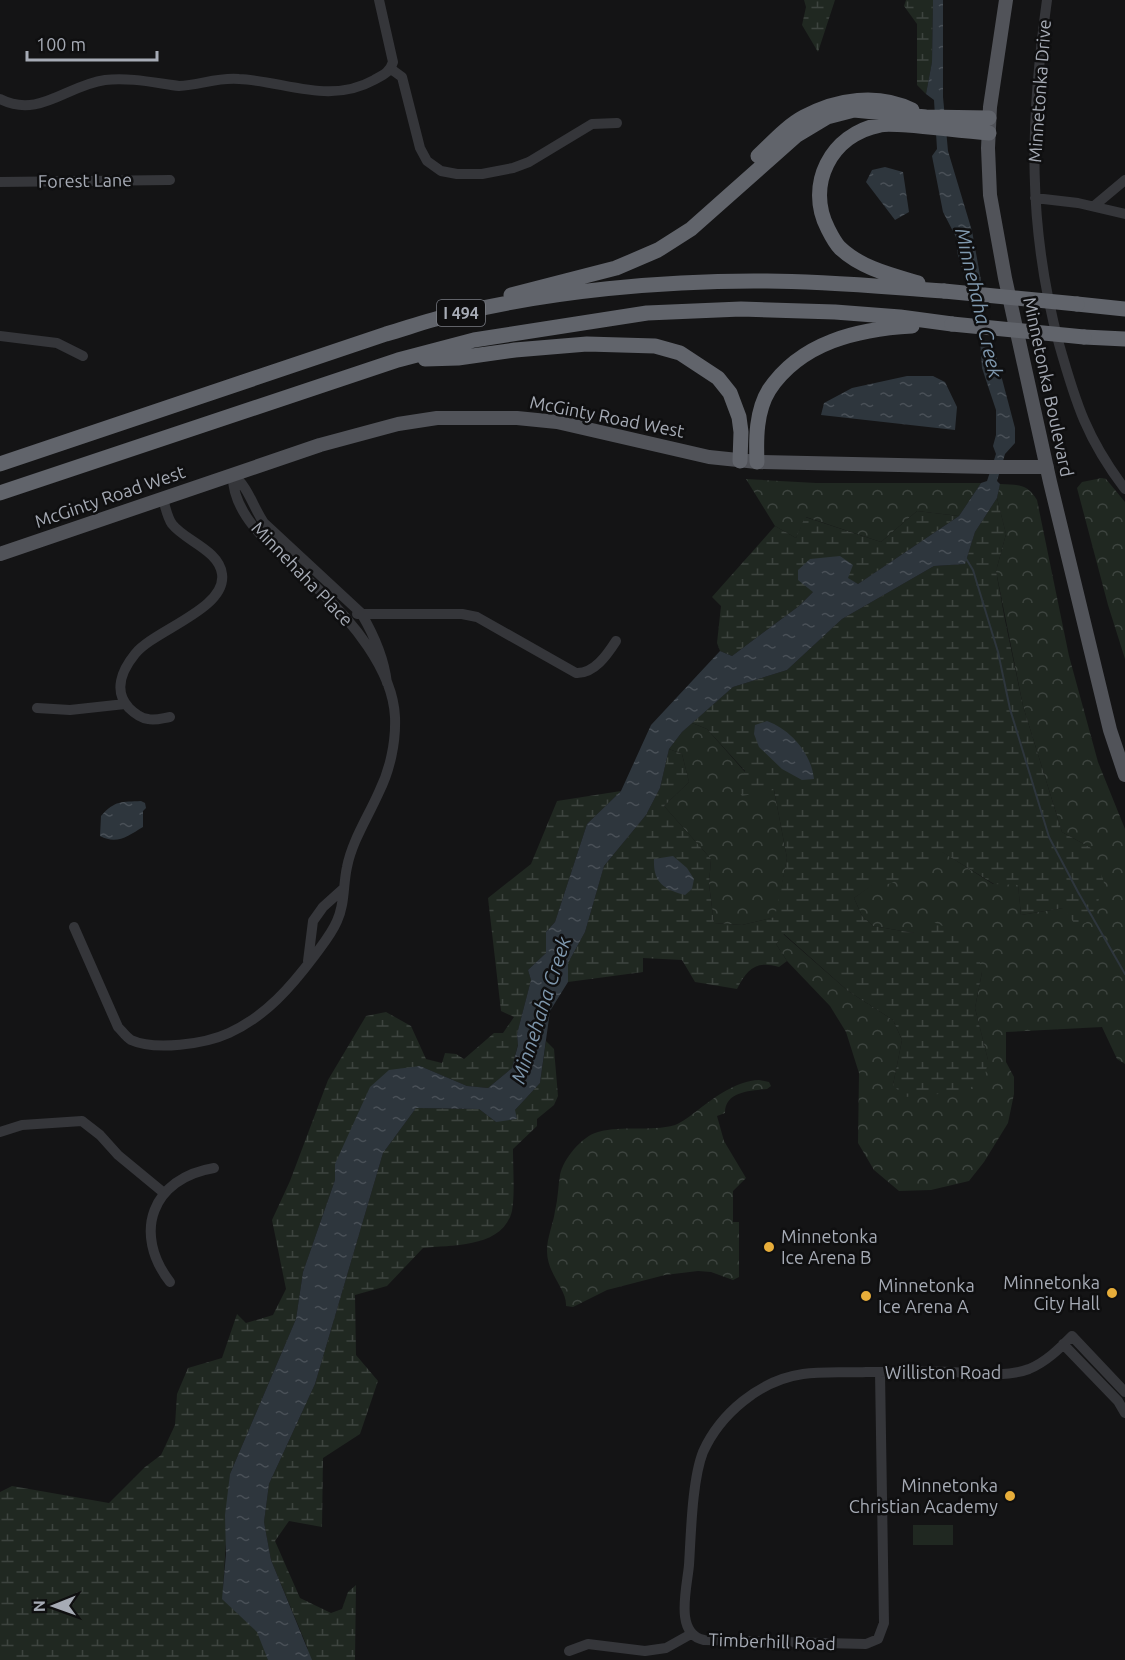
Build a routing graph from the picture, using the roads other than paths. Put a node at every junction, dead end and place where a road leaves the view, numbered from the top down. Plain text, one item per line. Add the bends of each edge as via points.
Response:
1 (379, 0) edge
2 (1006, 0) edge
3 (1047, 0) edge
4 (391, 69) junction
5 (0, 99) edge
6 (990, 118) junction
7 (617, 123) dead end
8 (989, 133) junction
9 (170, 180) dead end
10 (1125, 180) edge
11 (0, 182) edge
12 (1035, 198) junction
13 (1095, 206) junction
14 (1125, 214) edge
15 (944, 291) junction
16 (485, 307) junction
17 (1125, 309) edge
18 (952, 324) junction
19 (0, 336) edge
20 (1125, 339) edge
21 (83, 356) dead end
22 (398, 360) junction
23 (740, 461) junction
24 (757, 462) junction
25 (0, 464) edge
26 (1047, 467) junction
27 (233, 475) junction
28 (1125, 489) edge
29 (0, 493) edge
30 (163, 498) junction
31 (0, 554) edge
32 (361, 613) junction
33 (345, 618) junction
34 (616, 641) dead end
35 (387, 682) junction
36 (125, 704) junction
37 (37, 708) dead end
38 (170, 717) dead end
39 (1125, 775) edge
40 (343, 889) junction
41 (74, 927) dead end
42 (308, 964) junction
43 (0, 1132) edge
44 (214, 1168) dead end
45 (164, 1193) junction
46 (170, 1282) dead end
47 (1063, 1344) junction
48 (880, 1372) junction
49 (814, 1373) joint
50 (1125, 1392) edge
51 (1125, 1413) edge
52 (691, 1634) junction
53 (569, 1651) dead end

1 - 4 street via 393,62
2 - 6 main road, Minnetonka Boulevard
3 - 12 street, Minnetonka Drive via 1035,107
4 - 5 street via 368,83 329,93 237,78 179,86 106,80 31,106
4 - 7 street via 402,77 420,148 427,161 441,171 482,174 513,168 530,162 592,124
6 - 8 main road, Minnetonka Boulevard
6 - 16 highway via 854,110 827,117 797,135 675,241 632,261 513,294
8 - 15 highway via 882,124 860,131 839,145 819,186 820,213 840,248 880,272
8 - 26 main road, Minnetonka Boulevard via 990,195 997,238
9 - 11 street, Forest Lane
10 - 13 street
12 - 13 street
12 - 28 street, Minnetonka Drive via 1042,264 1070,384 1091,438
13 - 14 street
15 - 16 highway, I 494 via 767,281 704,282 575,293
15 - 17 highway, I 494, bridge
16 - 25 highway, I 494 via 386,334
18 - 20 highway, I 494, bridge
18 - 22 highway, I 494 via 835,312 741,309 647,313 474,340
18 - 24 highway via 856,332 796,361 768,392 756,437
19 - 21 street via 57,343
22 - 23 highway via 458,358 587,344 655,346 680,353 718,378 730,393 739,417
22 - 29 highway, I 494
23 - 24 main road, McGinty Road West
23 - 27 main road, McGinty Road West via 557,422 437,418 320,445
24 - 26 main road, McGinty Road West
26 - 39 main road, Minnetonka Boulevard via 1110,730
27 - 30 main road, McGinty Road West
27 - 32 street, Minnehaha Place via 243,483 264,523
27 - 33 street, Minnehaha Place via 232,486 257,531
30 - 31 main road, McGinty Road West
30 - 36 street via 170,522 219,565 223,575 221,586 202,609 142,645 127,665 120,684
32 - 33 street
32 - 34 street via 477,616 584,674 606,657
32 - 35 street, Minnehaha Place via 385,664
33 - 35 street, Minnehaha Place via 362,638
35 - 40 street, Minnehaha Place via 395,718 391,758 353,846
36 - 37 street via 70,710
36 - 38 street via 146,720
40 - 42 street, Minnehaha Place via 337,921
40 - 42 street via 313,921
41 - 42 street, Minnehaha Place via 118,1027 129,1039 146,1044 188,1044 224,1036 274,1003
43 - 45 street via 22,1125 82,1121
44 - 45 street via 184,1176
45 - 46 street via 155,1211 151,1241 154,1256
47 - 48 street, Williston Road via 1039,1364 1018,1372
47 - 50 street, Williston Road via 1072,1336
47 - 51 street
48 - 49 street, Williston Road
48 - 52 street, Timberhill Road via 884,1623 878,1639 866,1644 715,1641
49 - 52 street, Timberhill Road via 783,1379 749,1397 713,1434 703,1454 694,1500 686,1608
52 - 53 street via 666,1648 645,1651 588,1644

